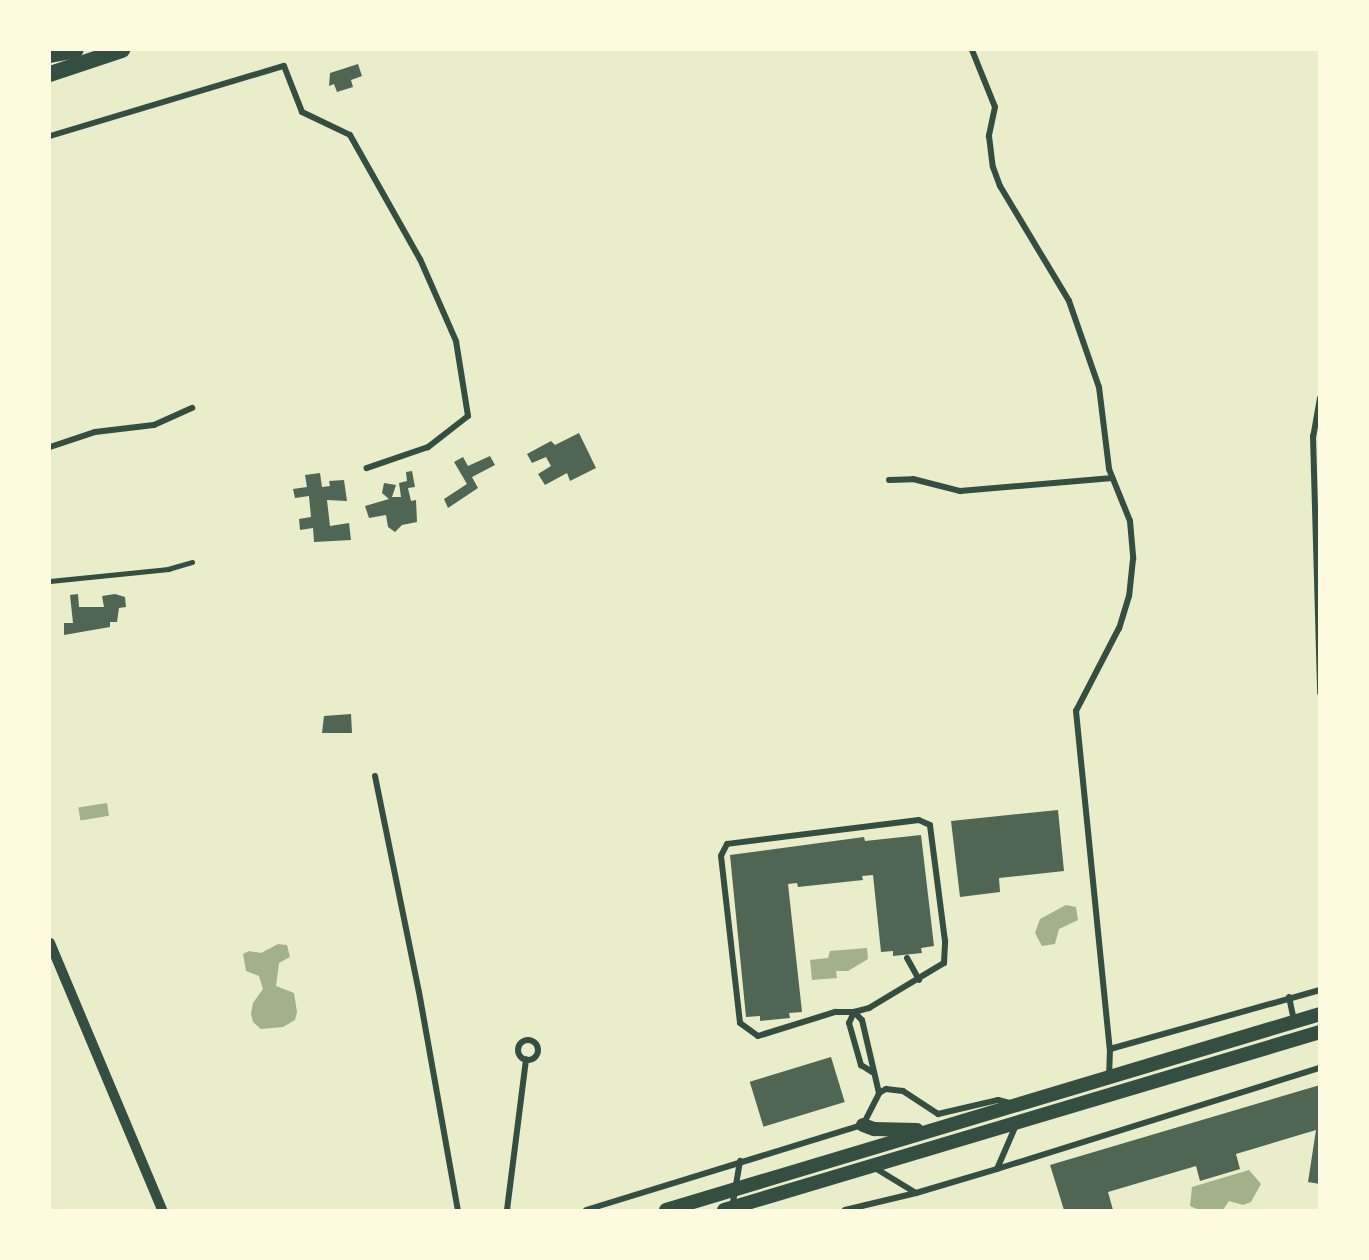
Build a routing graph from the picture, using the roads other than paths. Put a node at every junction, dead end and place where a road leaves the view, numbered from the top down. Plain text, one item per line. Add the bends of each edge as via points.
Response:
1 (76, 50) edge
2 (122, 50) edge
3 (972, 50) edge
4 (50, 55) edge
5 (50, 74) edge
6 (50, 136) edge
7 (1320, 398) edge
8 (192, 408) dead end
9 (50, 447) edge
10 (366, 468) dead end
11 (1112, 477) junction
12 (889, 480) dead end
13 (192, 562) dead end
14 (50, 581) edge
15 (1320, 693) edge
16 (375, 776) dead end
17 (50, 943) edge
18 (739, 946) dead end
19 (730, 948) junction
20 (907, 958) dead end
21 (919, 980) junction
22 (1320, 990) edge
23 (1289, 997) junction
24 (854, 1012) junction
25 (1320, 1014) edge
26 (1294, 1021) junction
27 (1320, 1032) edge
28 (1110, 1049) junction
29 (526, 1059) dead end
30 (1320, 1068) edge
31 (872, 1072) junction
32 (1110, 1075) junction
33 (879, 1093) junction
34 (1017, 1104) junction
35 (1017, 1124) junction
36 (863, 1125) junction
37 (928, 1131) junction
38 (740, 1161) junction
39 (871, 1167) junction
40 (997, 1169) junction
41 (736, 1189) junction
42 (916, 1193) junction
43 (162, 1210) edge
44 (458, 1210) edge
45 (507, 1210) edge
46 (586, 1210) edge
47 (666, 1210) edge
48 (729, 1210) edge
49 (845, 1210) edge

1 - 4 highway
2 - 5 highway
3 - 11 street via 995,107 989,136 993,167 1000,186 1069,301 1099,387
6 - 10 street via 284,66 302,112 350,135 420,259 456,341 468,416 428,447
7 - 15 street via 1312,436
8 - 9 street via 154,426 95,432
11 - 12 street via 960,491 913,479
11 - 28 street via 1130,520 1133,559 1129,596 1119,628 1076,711
13 - 14 lane via 168,569
16 - 44 street
17 - 43 street
18 - 19 street
19 - 21 street via 721,856 727,844 926,821 930,825 946,956 935,971
19 - 24 street via 737,1015 750,1032 758,1036 835,1012
20 - 21 street
21 - 24 street via 869,1008
22 - 23 street
23 - 26 street
23 - 28 street
24 - 31 street via 862,1020 874,1062
24 - 31 street via 849,1023 861,1065
25 - 26 main road
26 - 32 main road
27 - 35 main road
28 - 32 street
29 - 45 street
30 - 40 street
31 - 33 street
32 - 34 main road
33 - 34 street via 903,1091 938,1113 998,1100
33 - 36 street
34 - 37 main road
35 - 39 main road
35 - 40 street
36 - 37 main road via 874,1130
36 - 38 street
37 - 41 main road
38 - 41 street
38 - 46 street
39 - 42 street via 890,1174
39 - 48 main road
40 - 42 street
41 - 47 main road
41 - 48 street
42 - 49 street

